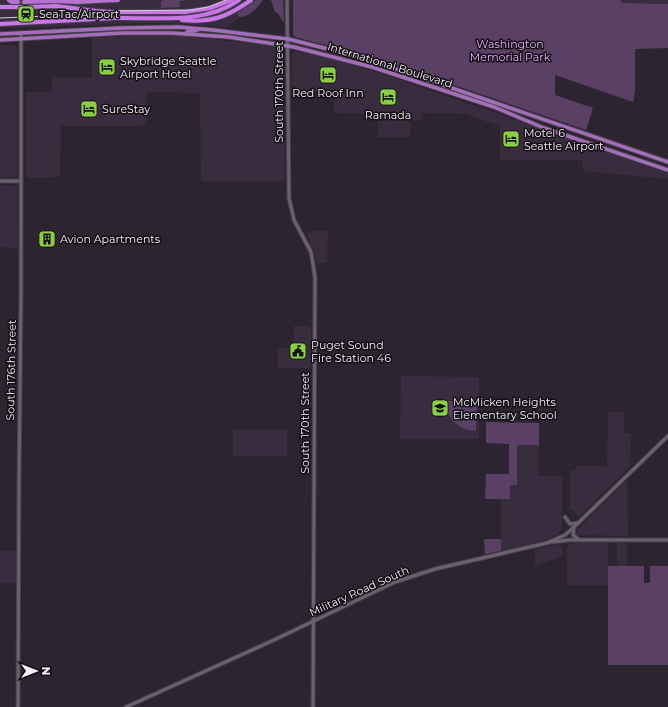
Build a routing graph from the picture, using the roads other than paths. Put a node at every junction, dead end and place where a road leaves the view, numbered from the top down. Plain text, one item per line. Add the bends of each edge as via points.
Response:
1 (9, 0) edge
2 (59, 0) edge
3 (118, 0) edge
4 (232, 0) edge
5 (239, 0) edge
6 (251, 0) edge
7 (287, 0) edge
8 (33, 1) edge
9 (94, 1) edge
10 (18, 2) dead end
11 (24, 2) dead end
12 (0, 7) edge
13 (22, 7) dead end
14 (29, 7) dead end
15 (159, 18) junction
16 (0, 24) edge
17 (122, 28) junction
18 (199, 28) junction
19 (21, 33) junction
20 (122, 33) junction
21 (0, 34) edge
22 (185, 34) junction
23 (21, 39) junction
24 (288, 39) junction
25 (0, 40) edge
26 (288, 46) junction
27 (427, 79) junction
28 (413, 81) junction
29 (668, 162) edge
30 (668, 170) edge
31 (0, 181) edge
32 (21, 181) junction
33 (668, 436) edge
34 (565, 517) dead end
35 (580, 522) junction
36 (574, 527) junction
37 (579, 540) junction
38 (668, 540) edge
39 (549, 543) junction
40 (314, 621) junction
41 (18, 707) edge
42 (126, 707) edge
43 (313, 707) edge

1 - 10 highway
2 - 8 highway
2 - 9 highway
3 - 9 highway
4 - 14 highway via 211,8 185,12 108,12 56,6
5 - 15 highway via 223,10 208,15
6 - 15 highway via 233,13 210,20
7 - 24 street, South 170th Street
8 - 11 highway
12 - 13 highway
15 - 16 highway
17 - 18 main road, International Boulevard
17 - 19 main road, International Boulevard
17 - 20 main road
18 - 22 main road
18 - 24 main road, International Boulevard
19 - 21 main road, International Boulevard
19 - 23 street, South 176th Street
20 - 22 main road, International Boulevard
20 - 23 main road, International Boulevard
22 - 26 main road, International Boulevard via 230,37
23 - 25 main road, International Boulevard
23 - 32 street, South 176th Street
24 - 26 street, South 170th Street
24 - 27 main road, International Boulevard via 364,58
26 - 28 main road, International Boulevard via 354,61
26 - 40 street, South 170th Street via 289,198 294,220 311,252 315,277
27 - 28 main road
27 - 29 main road, International Boulevard
28 - 30 main road, International Boulevard via 494,107 544,128
31 - 32 street
32 - 41 street, South 176th Street
33 - 35 street, Military Road South
34 - 35 street via 570,524
35 - 36 street, Military Road South
36 - 37 street via 573,535
36 - 39 street, Military Road South
37 - 38 street
37 - 39 street
39 - 40 street, Military Road South via 415,575
40 - 42 street, Military Road South
40 - 43 street, South 170th Street

